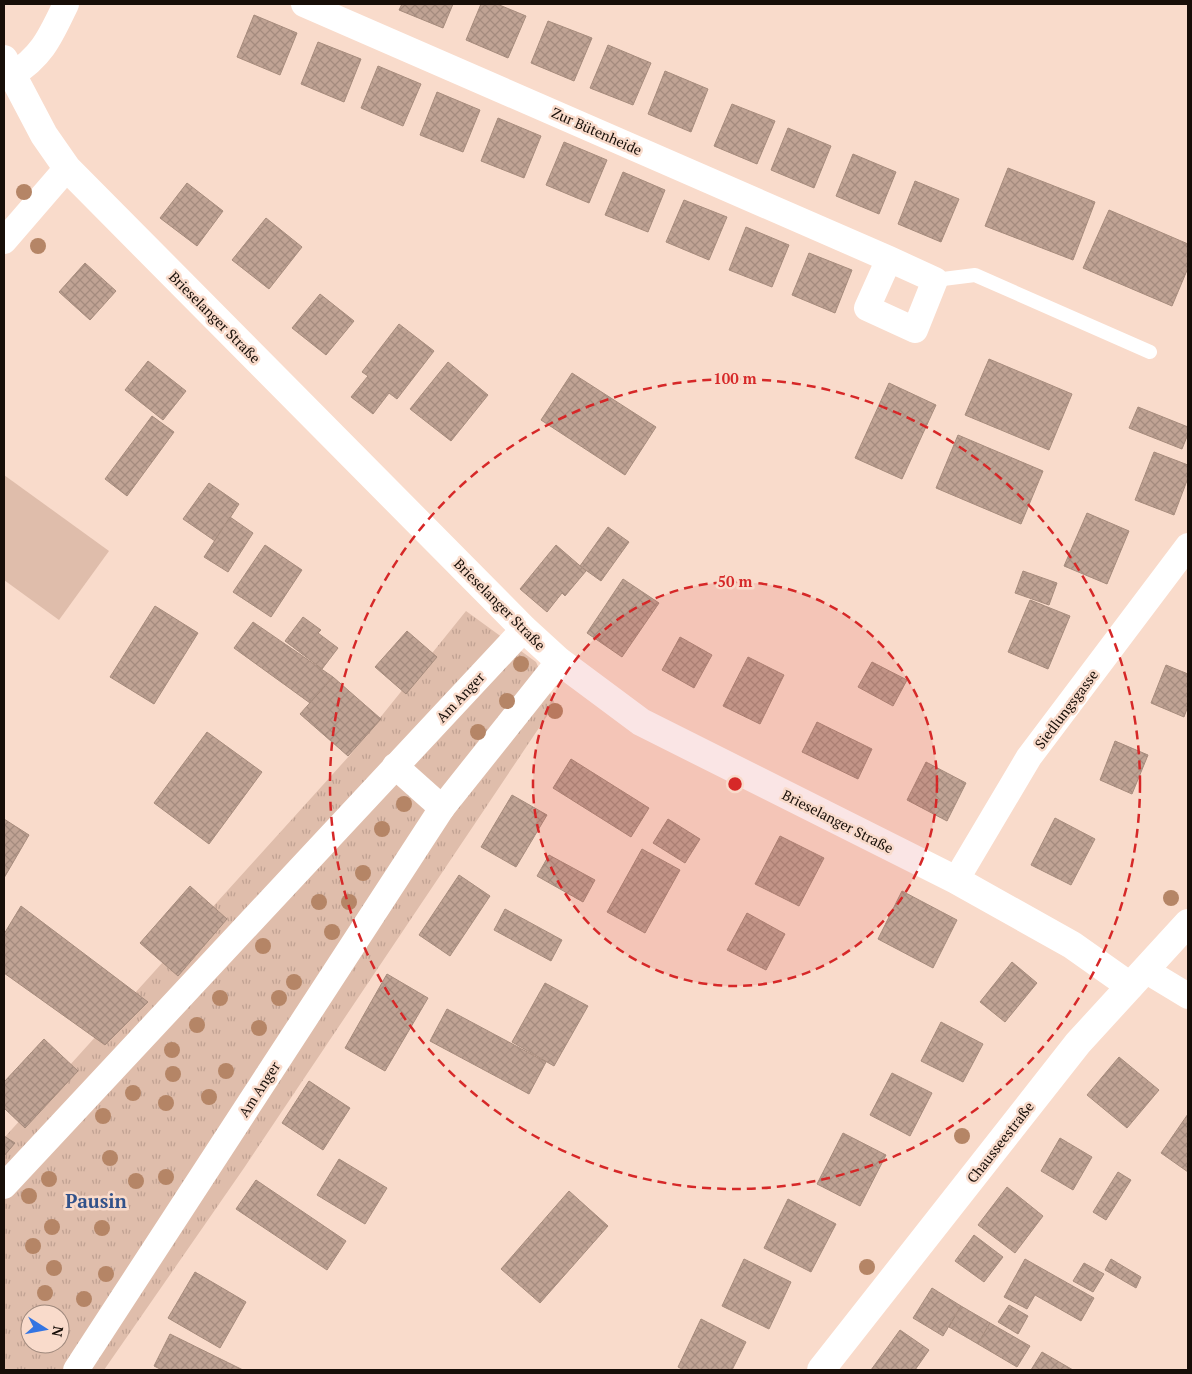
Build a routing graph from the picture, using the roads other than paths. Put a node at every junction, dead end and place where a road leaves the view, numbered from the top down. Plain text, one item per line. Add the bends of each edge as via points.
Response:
1 (66, 4) edge
2 (304, 4) edge
3 (8, 67) edge
4 (67, 168) junction
5 (4, 241) edge
6 (889, 259) junction
7 (935, 280) junction
8 (1150, 352) dead end
9 (1188, 546) edge
10 (524, 628) junction
11 (559, 661) junction
12 (395, 766) junction
13 (442, 808) junction
14 (956, 880) junction
15 (1188, 923) edge
16 (1137, 978) junction
17 (1188, 996) edge
18 (4, 1186) edge
19 (76, 1370) edge
20 (821, 1370) edge

1 - 3 street via 47,43 27,66
2 - 6 street, Zur Bütenheide
3 - 4 street, Brieselanger Straße via 44,135
4 - 5 street
4 - 10 street, Brieselanger Straße
6 - 7 street, Zur Bütenheide
6 - 7 street via 867,308 915,330
7 - 8 lane via 975,275
9 - 14 street, Siedlungsgasse via 1029,757
10 - 11 street, Brieselanger Straße
10 - 12 street, Am Anger
11 - 13 street, Am Anger
11 - 14 street, Brieselanger Straße via 641,722
12 - 13 street
12 - 18 street, Am Anger
13 - 19 street, Am Anger
14 - 16 street, Brieselanger Straße
15 - 16 street, Chausseestraße
16 - 17 street
16 - 20 street, Chausseestraße via 1078,1043

